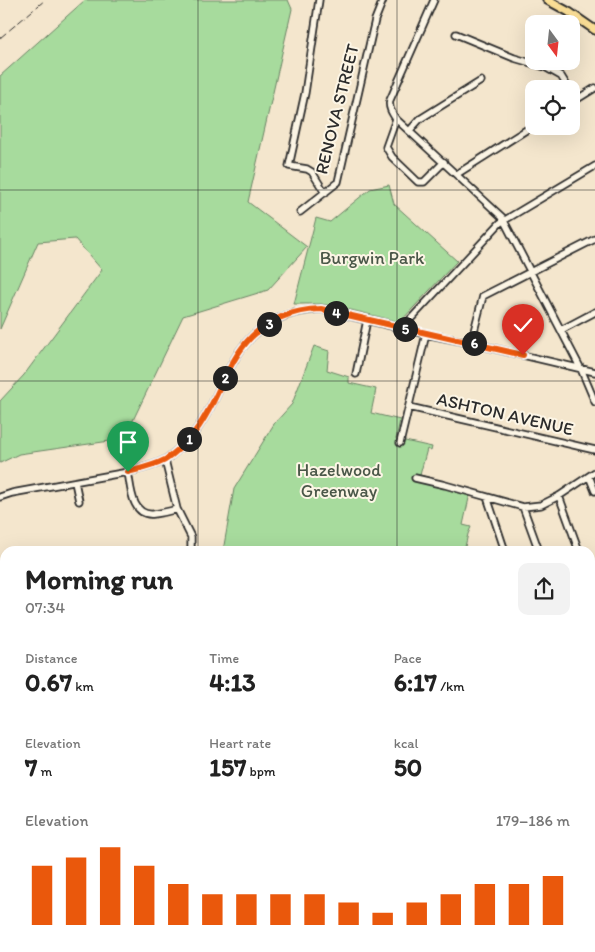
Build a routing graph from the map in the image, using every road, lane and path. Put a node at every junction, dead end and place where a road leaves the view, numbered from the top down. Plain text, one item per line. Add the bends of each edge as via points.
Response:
1 (319, 0) edge
2 (384, 0) edge
3 (434, 0) edge
4 (547, 0) edge
5 (595, 30) edge
6 (456, 34) dead end
7 (563, 80) edge
8 (481, 81) dead end
9 (595, 88) edge
10 (580, 98) edge
11 (396, 119) junction
12 (410, 130) junction
13 (525, 131) edge
14 (444, 162) junction
15 (595, 166) edge
16 (456, 174) junction
17 (325, 193) junction
18 (300, 212) dead end
19 (504, 220) junction
20 (595, 239) edge
21 (531, 272) junction
22 (595, 312) edge
23 (367, 320) junction
24 (405, 328) junction
25 (561, 330) junction
26 (426, 334) junction
27 (471, 343) junction
28 (581, 369) junction
29 (595, 372) edge
30 (356, 374) dead end
31 (595, 402) edge
32 (409, 408) junction
33 (400, 443) dead end
34 (595, 450) edge
35 (165, 460) junction
36 (128, 472) junction
37 (592, 474) edge
38 (415, 478) dead end
39 (76, 482) junction
40 (595, 492) edge
41 (559, 496) junction
42 (0, 497) edge
43 (487, 498) junction
44 (79, 501) dead end
45 (523, 507) junction
46 (178, 509) junction
47 (191, 546) edge
48 (503, 546) edge
49 (537, 546) edge
50 (577, 546) edge

1 - 17 street via 305,93 289,166 312,172
2 - 17 street, RENOVA STREET via 375,20 338,182
3 - 11 street via 389,103
4 - 5 main road
6 - 7 street via 514,58 546,67
8 - 12 street via 420,119
9 - 10 street
11 - 12 street
11 - 14 street via 386,147 392,157 420,183
12 - 14 street
13 - 16 street
14 - 16 street
15 - 19 street
16 - 19 street
17 - 18 street, RENOVA STREET
19 - 21 street
19 - 24 street
20 - 21 street
21 - 25 street
21 - 27 street via 483,296
22 - 25 street
23 - 24 street
23 - 30 street
23 - 35 street via 321,309 304,310 276,320 255,333 241,349 202,422 187,441
24 - 26 street
25 - 28 street
26 - 27 street
26 - 32 street
27 - 28 street
28 - 29 street
28 - 31 street
32 - 33 street
32 - 34 street, ASHTON AVENUE
35 - 36 street
35 - 46 street
36 - 39 street
36 - 46 street via 133,500 142,512 148,515
37 - 40 street
37 - 41 street
38 - 43 street
39 - 42 street
39 - 44 street
41 - 45 street via 541,505
41 - 50 street
43 - 45 street
43 - 48 street
45 - 49 street
46 - 47 street via 191,537

